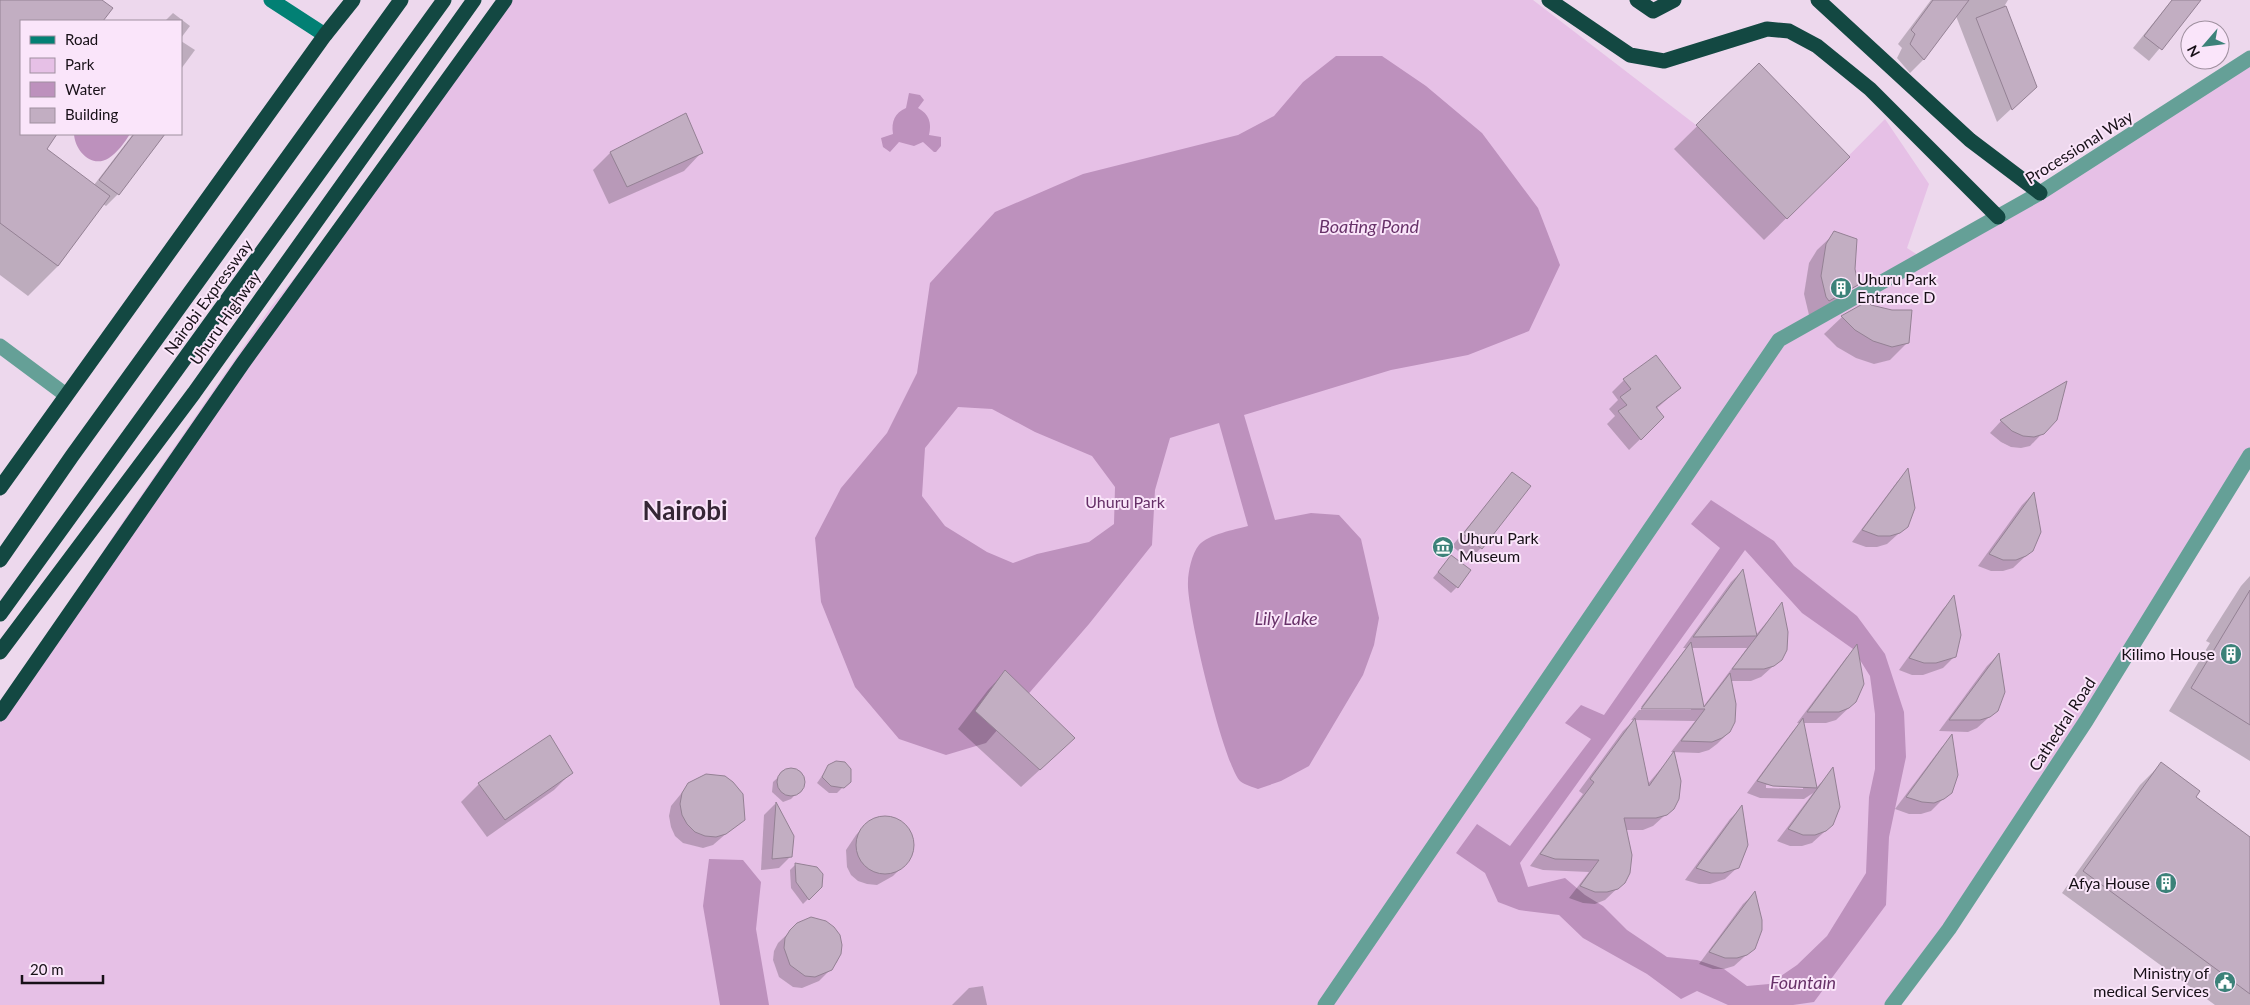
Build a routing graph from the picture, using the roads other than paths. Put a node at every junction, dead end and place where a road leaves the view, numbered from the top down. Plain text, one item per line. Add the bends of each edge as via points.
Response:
1 (271, 0) edge
2 (353, 0) edge
3 (401, 0) edge
4 (444, 0) edge
5 (474, 0) edge
6 (505, 0) edge
7 (1549, 0) edge
8 (1637, 0) edge
9 (1674, 0) edge
10 (1818, 0) edge
11 (325, 35) junction
12 (2250, 58) edge
13 (2040, 193) junction
14 (1998, 216) junction
15 (0, 346) edge
16 (66, 394) junction
17 (2250, 455) edge
18 (0, 488) edge
19 (0, 560) edge
20 (0, 614) edge
21 (0, 652) edge
22 (0, 714) edge
23 (1325, 1005) edge
24 (1892, 1005) edge

1 - 11 street
2 - 11 highway
3 - 19 highway, Nairobi Expressway
4 - 20 highway, Nairobi Expressway
5 - 21 highway, Uhuru Highway via 194,393
6 - 22 highway via 243,363
7 - 14 highway via 1630,55 1664,61 1766,29 1789,31 1817,46 1870,90
8 - 9 highway via 1653,10
10 - 13 highway via 1970,140
11 - 16 highway
12 - 13 street, Processional Way
13 - 14 street, Processional Way
14 - 23 street, Processional Way via 1779,340
15 - 16 street
16 - 18 highway
17 - 24 street, Cathedral Road via 2086,720 1949,929

